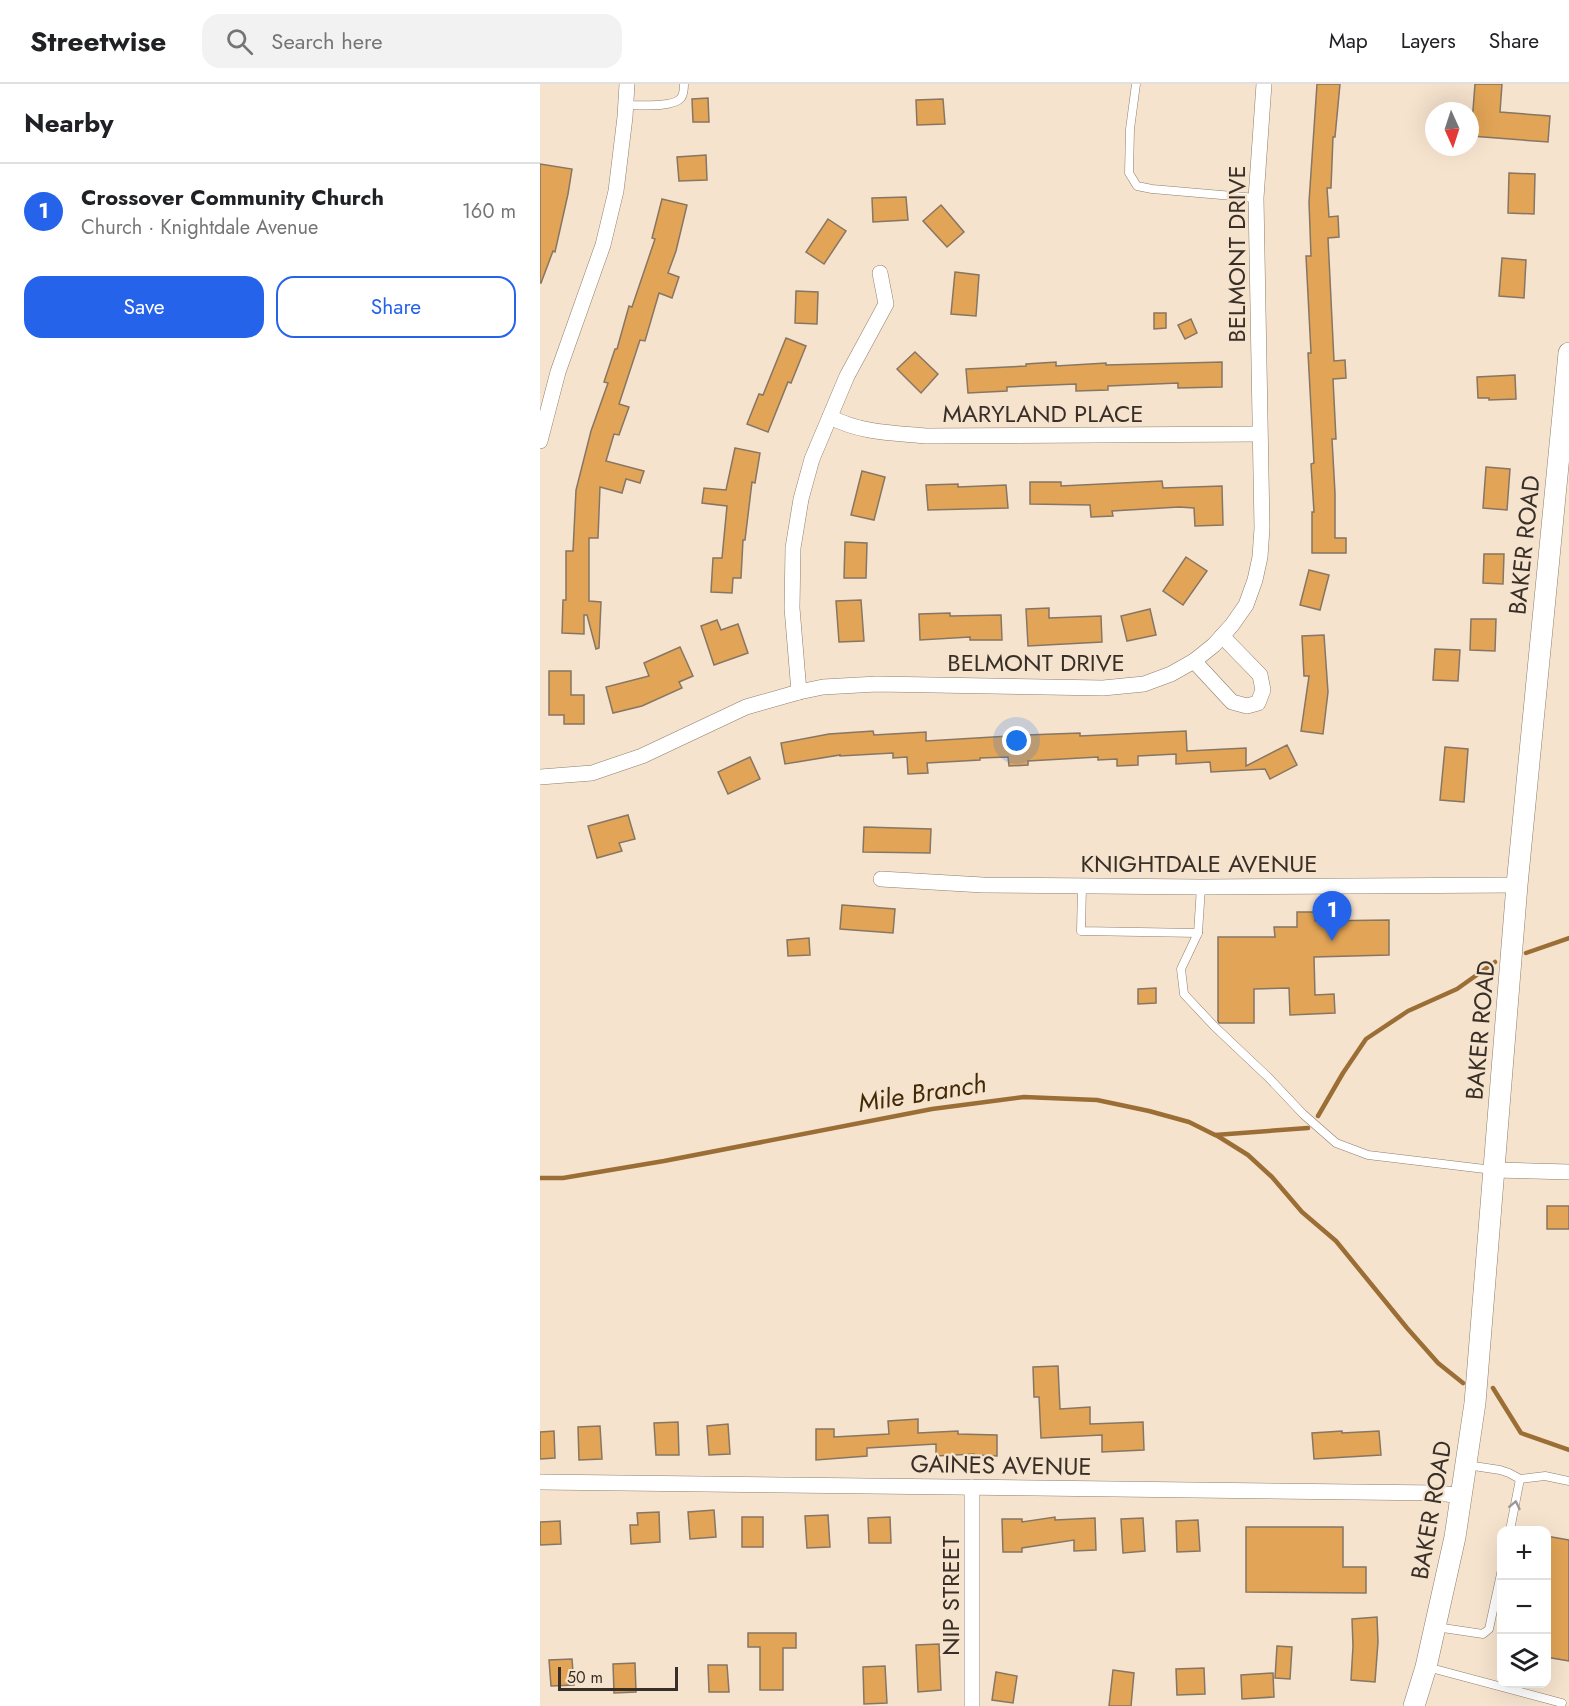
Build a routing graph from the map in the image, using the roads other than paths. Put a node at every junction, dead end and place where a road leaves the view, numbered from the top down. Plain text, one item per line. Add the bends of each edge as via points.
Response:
1 (627, 84) edge
2 (684, 84) edge
3 (1136, 84) edge
4 (1264, 84) edge
5 (625, 105) junction
6 (1256, 198) junction
7 (880, 273) dead end
8 (1569, 353) edge
9 (830, 417) junction
10 (1259, 434) junction
11 (540, 441) edge
12 (1222, 636) junction
13 (1194, 661) junction
14 (799, 692) junction
15 (540, 777) edge
16 (882, 879) dead end
17 (1517, 885) junction
18 (1082, 886) junction
19 (1201, 887) junction
20 (1198, 933) junction
21 (1494, 1170) junction
22 (1569, 1172) edge
23 (1466, 1465) junction
24 (1520, 1479) junction
25 (1569, 1481) edge
26 (540, 1482) edge
27 (972, 1487) junction
28 (1461, 1496) junction
29 (1510, 1526) edge
30 (1500, 1580) edge
31 (1435, 1627) junction
32 (1426, 1667) junction
33 (1562, 1703) dead end
34 (972, 1706) edge
35 (1414, 1706) edge

1 - 5 street
2 - 5 lane via 682,96 671,104
3 - 6 lane via 1129,173 1137,186
4 - 6 street, BELMONT DRIVE
5 - 11 street via 616,191 603,245 558,372
6 - 10 street, BELMONT DRIVE
7 - 9 street via 886,304
8 - 17 street, BAKER ROAD
9 - 10 street, MARYLAND PLACE via 872,431 926,436
9 - 14 street via 812,459 793,548 792,608
10 - 12 street, BELMONT DRIVE via 1260,557 1246,605
12 - 13 street, BELMONT DRIVE
12 - 13 street via 1260,675 1263,690 1258,703 1248,706 1232,702
13 - 14 street, BELMONT DRIVE via 1144,684 1103,688 877,684
14 - 15 street, BELMONT DRIVE via 746,707 632,760 592,773
16 - 18 street, KNIGHTDALE AVENUE
17 - 19 street, KNIGHTDALE AVENUE
17 - 21 street, BAKER ROAD
18 - 19 street, KNIGHTDALE AVENUE
18 - 20 lane via 1082,931
19 - 20 lane
20 - 21 lane via 1181,969 1184,994 1336,1143 1368,1155
21 - 22 street
21 - 23 street, BAKER ROAD via 1475,1403
23 - 24 lane via 1500,1470
23 - 28 street, BAKER ROAD
24 - 25 lane via 1545,1476
29 -> 24 lane
26 - 27 street, GAINES AVENUE
27 - 28 street, GAINES AVENUE
27 - 34 street, NIP STREET
28 - 31 street, BAKER ROAD
30 - 31 lane via 1489,1629 1483,1634
31 - 32 street, BAKER ROAD
32 - 33 lane
32 - 35 street, BAKER ROAD

